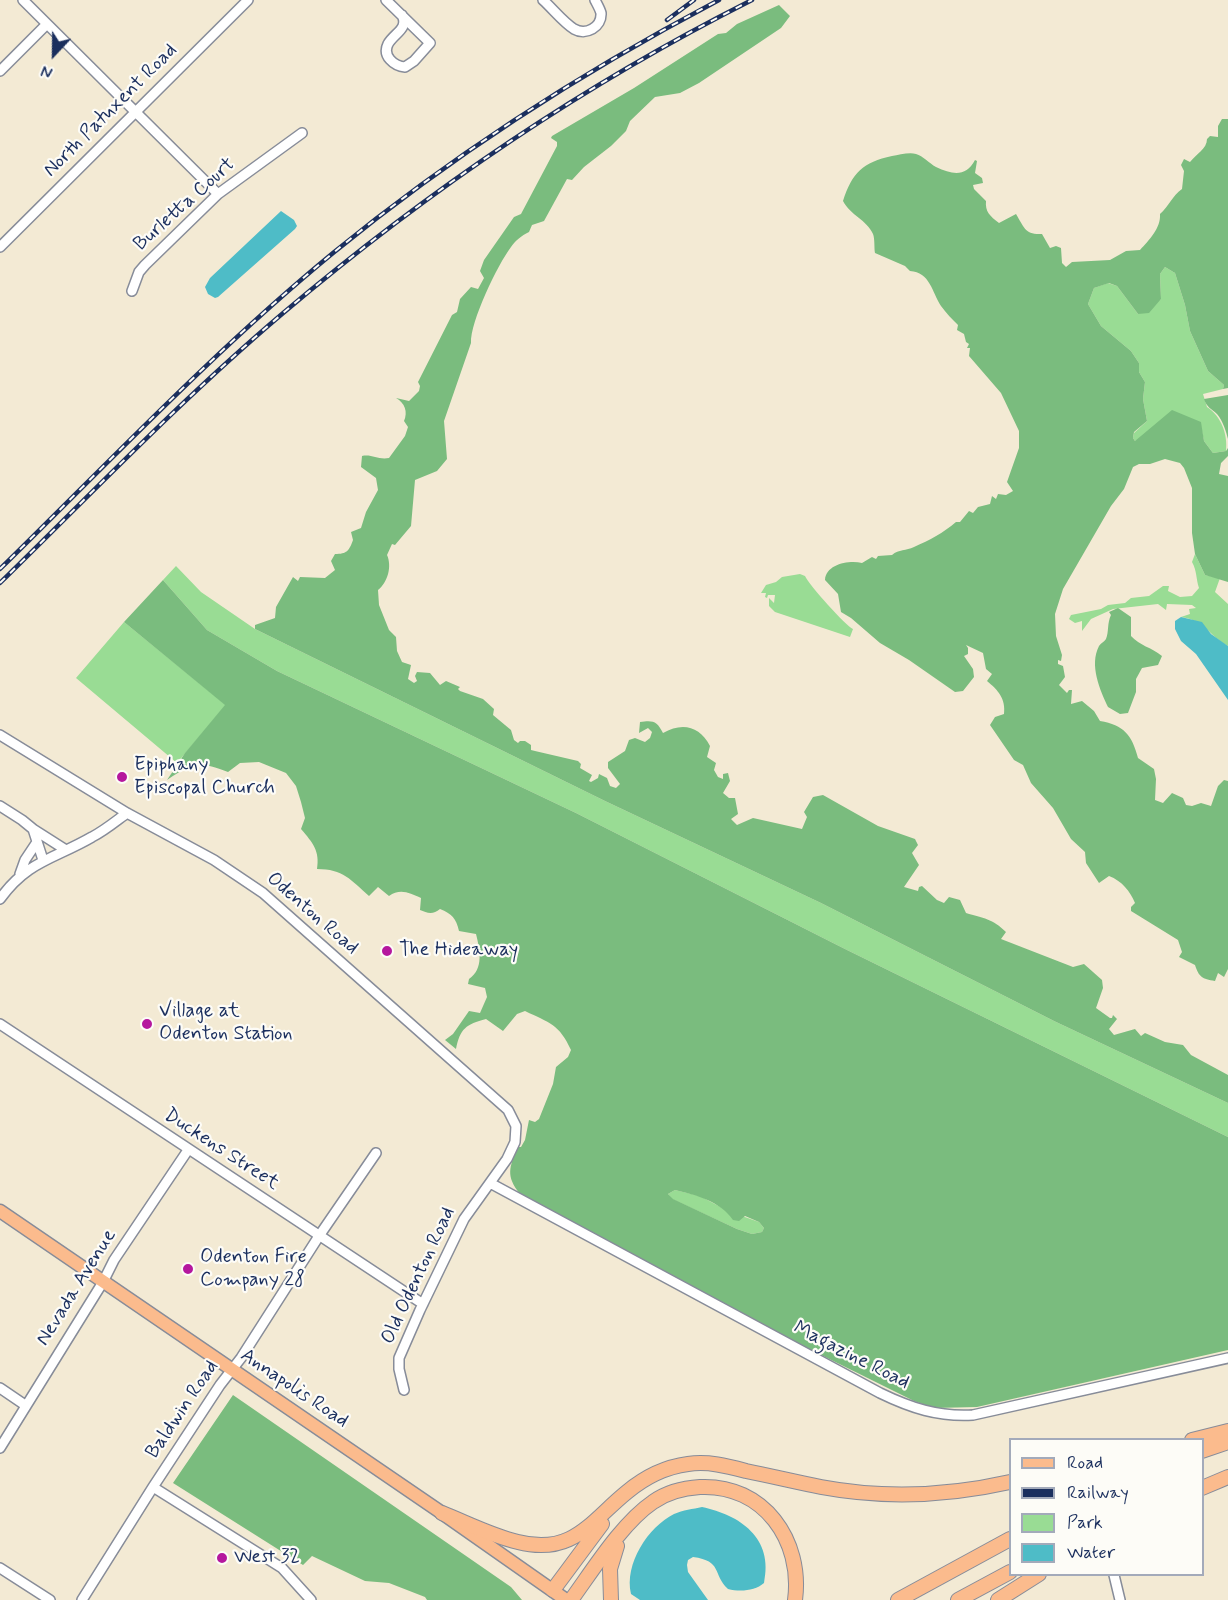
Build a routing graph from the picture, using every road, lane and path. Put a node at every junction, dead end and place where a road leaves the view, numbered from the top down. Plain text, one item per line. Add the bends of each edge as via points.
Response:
1 (23, 0) edge
2 (248, 0) edge
3 (386, 0) edge
4 (543, 0) edge
5 (595, 0) edge
6 (402, 15) junction
7 (47, 24) junction
8 (0, 71) edge
9 (136, 112) junction
10 (302, 133) dead end
11 (218, 194) junction
12 (0, 247) edge
13 (132, 291) dead end
14 (0, 735) edge
15 (0, 806) edge
16 (127, 813) junction
17 (33, 829) junction
18 (37, 842) junction
19 (66, 850) junction
20 (43, 860) junction
21 (20, 875) junction
22 (0, 899) edge
23 (0, 1024) edge
24 (188, 1150) junction
25 (376, 1153) dead end
26 (490, 1183) junction
27 (0, 1211) edge
28 (319, 1236) junction
29 (103, 1282) junction
30 (423, 1304) junction
31 (1228, 1358) edge
32 (232, 1371) junction
33 (0, 1388) edge
34 (404, 1389) dead end
35 (25, 1405) junction
36 (1228, 1431) edge
37 (1200, 1438) edge
38 (1228, 1442) edge
39 (0, 1448) edge
40 (1204, 1451) edge
41 (1228, 1472) edge
42 (1228, 1477) edge
43 (1204, 1480) edge
44 (1009, 1482) edge
45 (153, 1487) junction
46 (1204, 1488) edge
47 (625, 1493) junction
48 (442, 1513) junction
49 (624, 1530) junction
50 (1009, 1540) edge
51 (0, 1568) edge
52 (1009, 1573) edge
53 (1037, 1576) edge
54 (1114, 1576) edge
55 (553, 1590) junction
56 (50, 1600) edge
57 (82, 1600) edge
58 (311, 1600) edge
59 (568, 1600) edge
60 (611, 1600) edge
61 (795, 1600) edge
62 (898, 1600) edge
63 (958, 1600) edge
64 (998, 1600) edge
65 (1120, 1600) edge

1 - 7 street
2 - 9 street, North Patuxent Road
3 - 6 street
4 - 5 street via 573,29 584,32 599,21 601,12
6 - 6 street via 404,25 387,51 391,61 405,67 430,43
7 - 8 street
7 - 9 street
9 - 11 street
9 - 12 street, North Patuxent Road
10 - 11 street, Burletta Court
11 - 13 street, Burletta Court via 145,265
14 - 16 street, Odenton Road
15 - 17 street
16 - 19 street via 92,838
16 - 26 street, Odenton Road via 214,860 263,893 508,1110 516,1126 515,1142
17 - 18 street
17 - 19 street
18 - 20 street
18 - 21 street
19 - 20 street
20 - 21 street
21 - 22 street
23 - 24 street, Duckens Street
24 - 28 street, Duckens Street
24 - 29 street, Nevada Avenue
25 - 28 street, Baldwin Road
26 - 30 street, Old Odenton Road via 464,1219
26 - 31 street, Magazine Road via 879,1393 920,1411 954,1416 973,1414
27 - 29 main road, Annapolis Road
28 - 30 street, Duckens Street
28 - 32 street, Baldwin Road
29 - 32 main road, Annapolis Road
29 - 35 street, Nevada Avenue
30 - 34 street, Old Odenton Road via 399,1358
32 - 45 street, Baldwin Road
32 - 48 main road, Annapolis Road
33 - 35 street
35 - 39 street, Nevada Avenue
36 - 37 highway
38 - 40 highway
41 - 43 highway
42 - 46 highway
44 - 47 highway via 959,1492 884,1495 704,1463 654,1473
45 - 57 street, Baldwin Road
45 - 58 street via 282,1568
47 - 48 highway via 588,1529 550,1544 519,1542
47 - 55 highway
48 - 55 main road, Annapolis Road
49 - 59 highway
49 - 60 highway via 610,1569
49 - 61 highway via 641,1511 668,1494 706,1487 734,1492 759,1505 782,1528 797,1573
50 - 62 highway
51 - 56 street
52 - 63 highway
53 - 64 highway
54 - 65 street
55 - 59 main road, Annapolis Road

